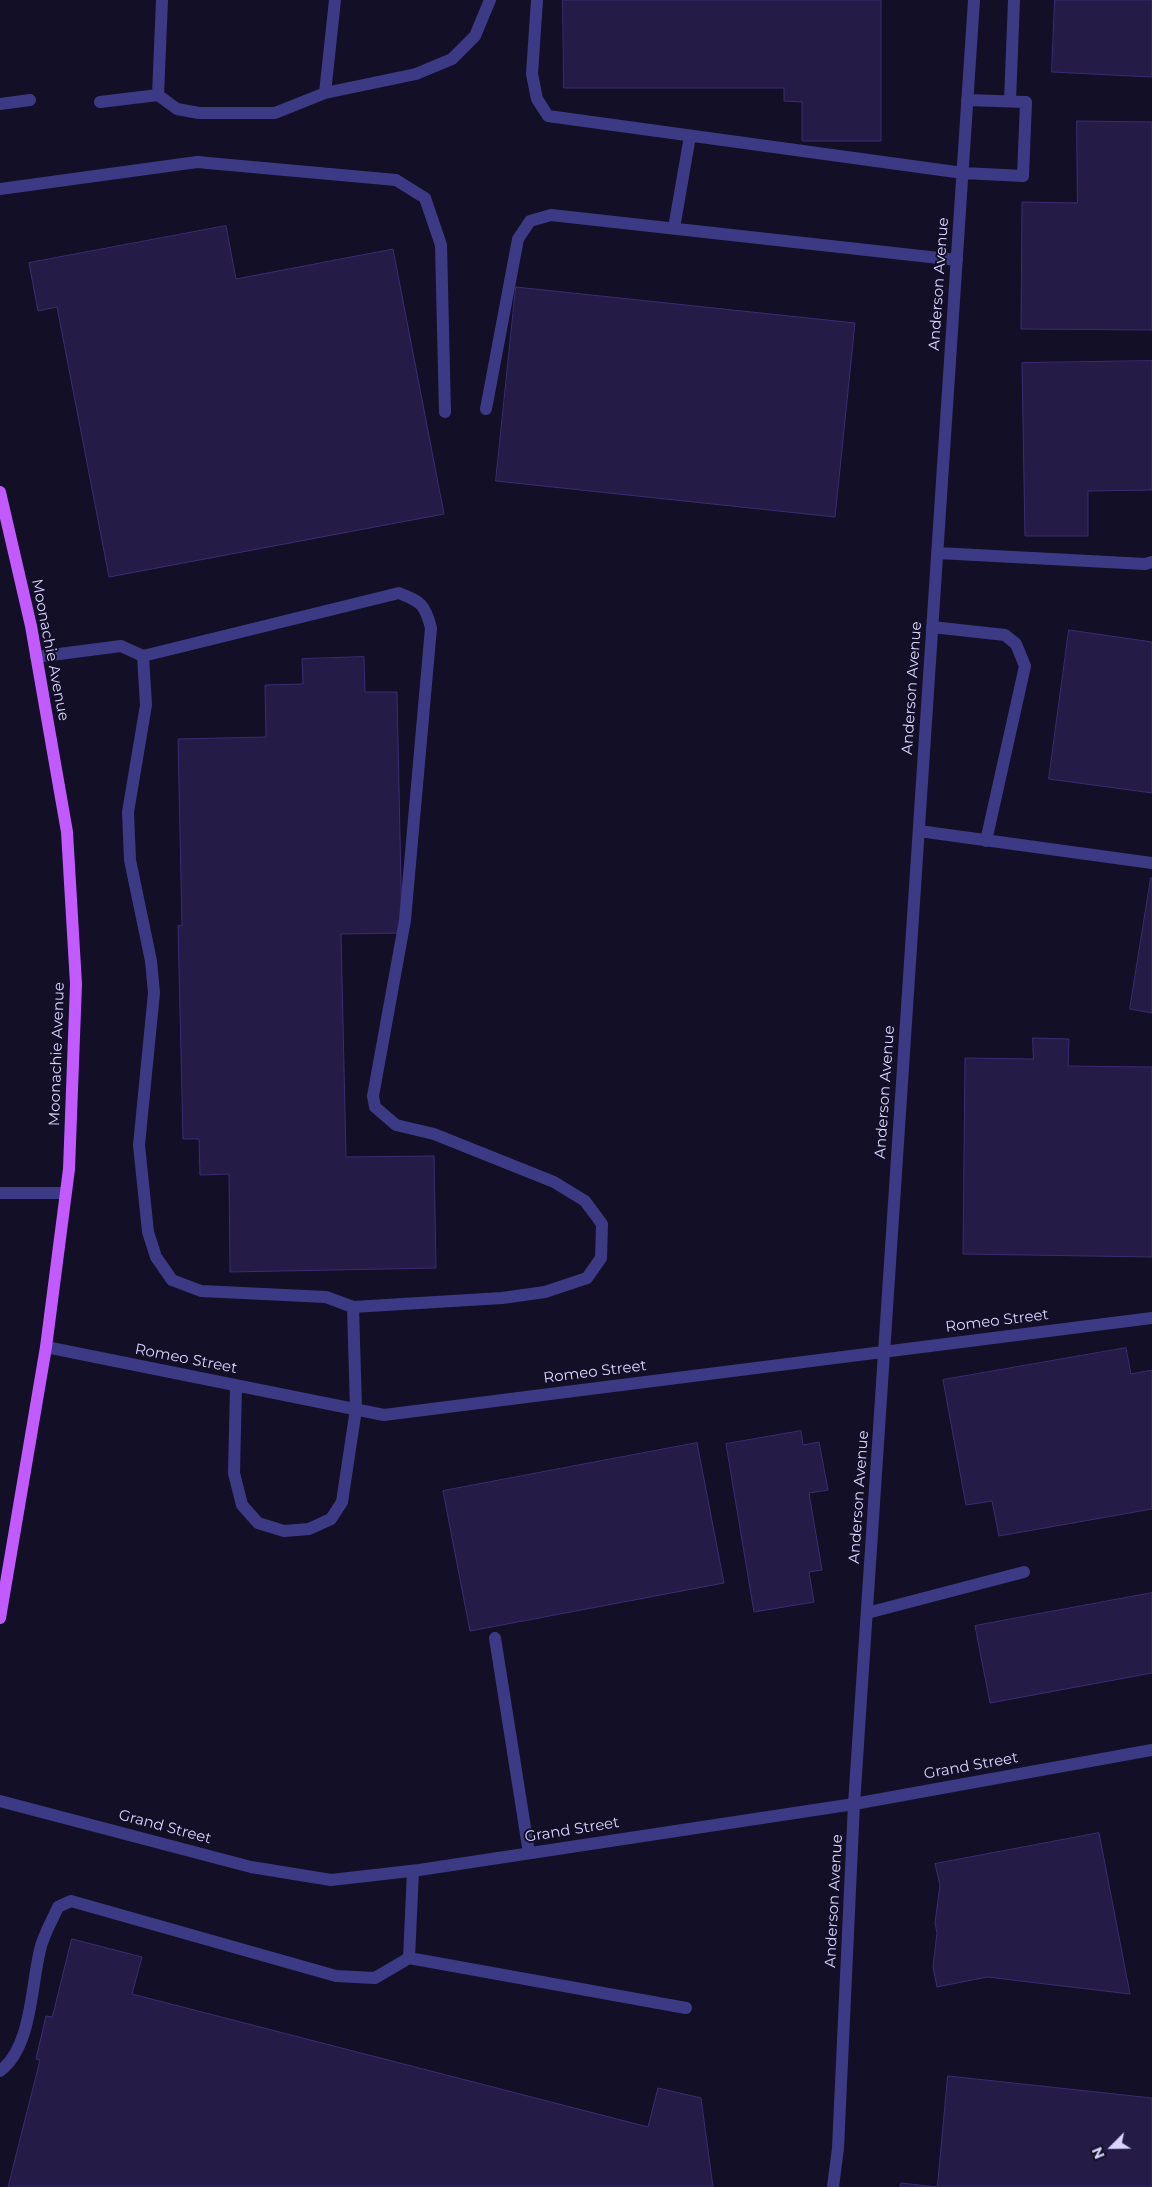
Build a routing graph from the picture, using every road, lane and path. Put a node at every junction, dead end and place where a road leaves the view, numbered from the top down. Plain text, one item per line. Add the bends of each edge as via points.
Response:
1 (162, 0) edge
2 (334, 0) edge
3 (490, 0) edge
4 (537, 0) edge
5 (974, 0) edge
6 (1014, 0) edge
7 (325, 93) junction
8 (158, 95) junction
9 (30, 100) dead end
10 (967, 100) junction
11 (1010, 101) junction
12 (100, 102) dead end
13 (0, 104) edge
14 (690, 136) junction
15 (963, 173) junction
16 (0, 189) edge
17 (674, 228) junction
18 (957, 260) junction
19 (486, 409) dead end
20 (445, 412) dead end
21 (0, 492) edge
22 (938, 554) junction
23 (1152, 562) edge
24 (932, 627) junction
25 (143, 656) junction
26 (36, 658) junction
27 (919, 832) junction
28 (986, 841) junction
29 (1152, 863) edge
30 (0, 1193) edge
31 (65, 1193) junction
32 (353, 1307) junction
33 (1152, 1318) edge
34 (46, 1348) junction
35 (885, 1351) junction
36 (236, 1386) junction
37 (356, 1409) junction
38 (1024, 1572) dead end
39 (867, 1613) junction
40 (0, 1618) edge
41 (495, 1638) dead end
42 (1152, 1750) edge
43 (0, 1801) edge
44 (854, 1804) junction
45 (529, 1853) junction
46 (413, 1871) junction
47 (408, 1958) junction
48 (686, 2008) dead end
49 (0, 2071) edge
50 (833, 2187) edge

1 - 8 street
2 - 7 street
3 - 7 street via 475,36 452,59 416,74
4 - 14 street via 532,74 537,99 548,116
5 - 10 street, Anderson Avenue
6 - 11 street
7 - 8 street via 275,113 253,114 199,113 177,109
8 - 12 street
9 - 13 street
10 - 11 street
10 - 15 street, Anderson Avenue
11 - 15 street via 1026,102 1023,176
14 - 15 street
14 - 17 street
15 - 18 street, Anderson Avenue
16 - 20 street via 197,162 396,180 425,198 441,245
17 - 18 street
17 - 19 street via 551,215 530,221 518,239
18 - 22 street, Anderson Avenue
21 - 26 main road, Moonachie Avenue
22 - 23 street
22 - 24 street, Anderson Avenue
24 - 27 street, Anderson Avenue
24 - 28 street via 1005,635 1016,644 1025,666
25 - 26 street via 121,646
25 - 32 street via 146,705 128,812 130,860 153,985 140,1145 148,1232 156,1258 172,1280 201,1291 326,1298
25 - 32 street via 399,593 426,608 431,628 405,920 373,1096 375,1107 396,1125 434,1134 554,1182 585,1200 602,1224 601,1258 587,1278 545,1292 502,1298
26 - 31 main road, Moonachie Avenue via 67,832 76,984 69,1169
27 - 28 street
27 - 35 street, Anderson Avenue
28 - 29 street
30 - 31 street
31 - 34 main road, Moonachie Avenue
32 - 37 street
33 - 35 street, Romeo Street
34 - 36 street, Romeo Street
34 - 40 main road, Moonachie Avenue
35 - 37 street, Romeo Street via 384,1415
35 - 39 street, Anderson Avenue
36 - 37 street, Romeo Street
36 - 37 street via 234,1473 242,1505 258,1523 284,1531 309,1529 331,1519 342,1502
38 - 39 street
39 - 44 street, Anderson Avenue
41 - 45 street
42 - 44 street, Grand Street
43 - 46 street, Grand Street via 251,1867 331,1880
44 - 45 street, Grand Street
44 - 50 street, Anderson Avenue via 838,2148
45 - 46 street, Grand Street
46 - 47 street
47 - 48 street
47 - 49 street via 375,1978 336,1976 71,1901 58,1907 40,1948 23,2040

